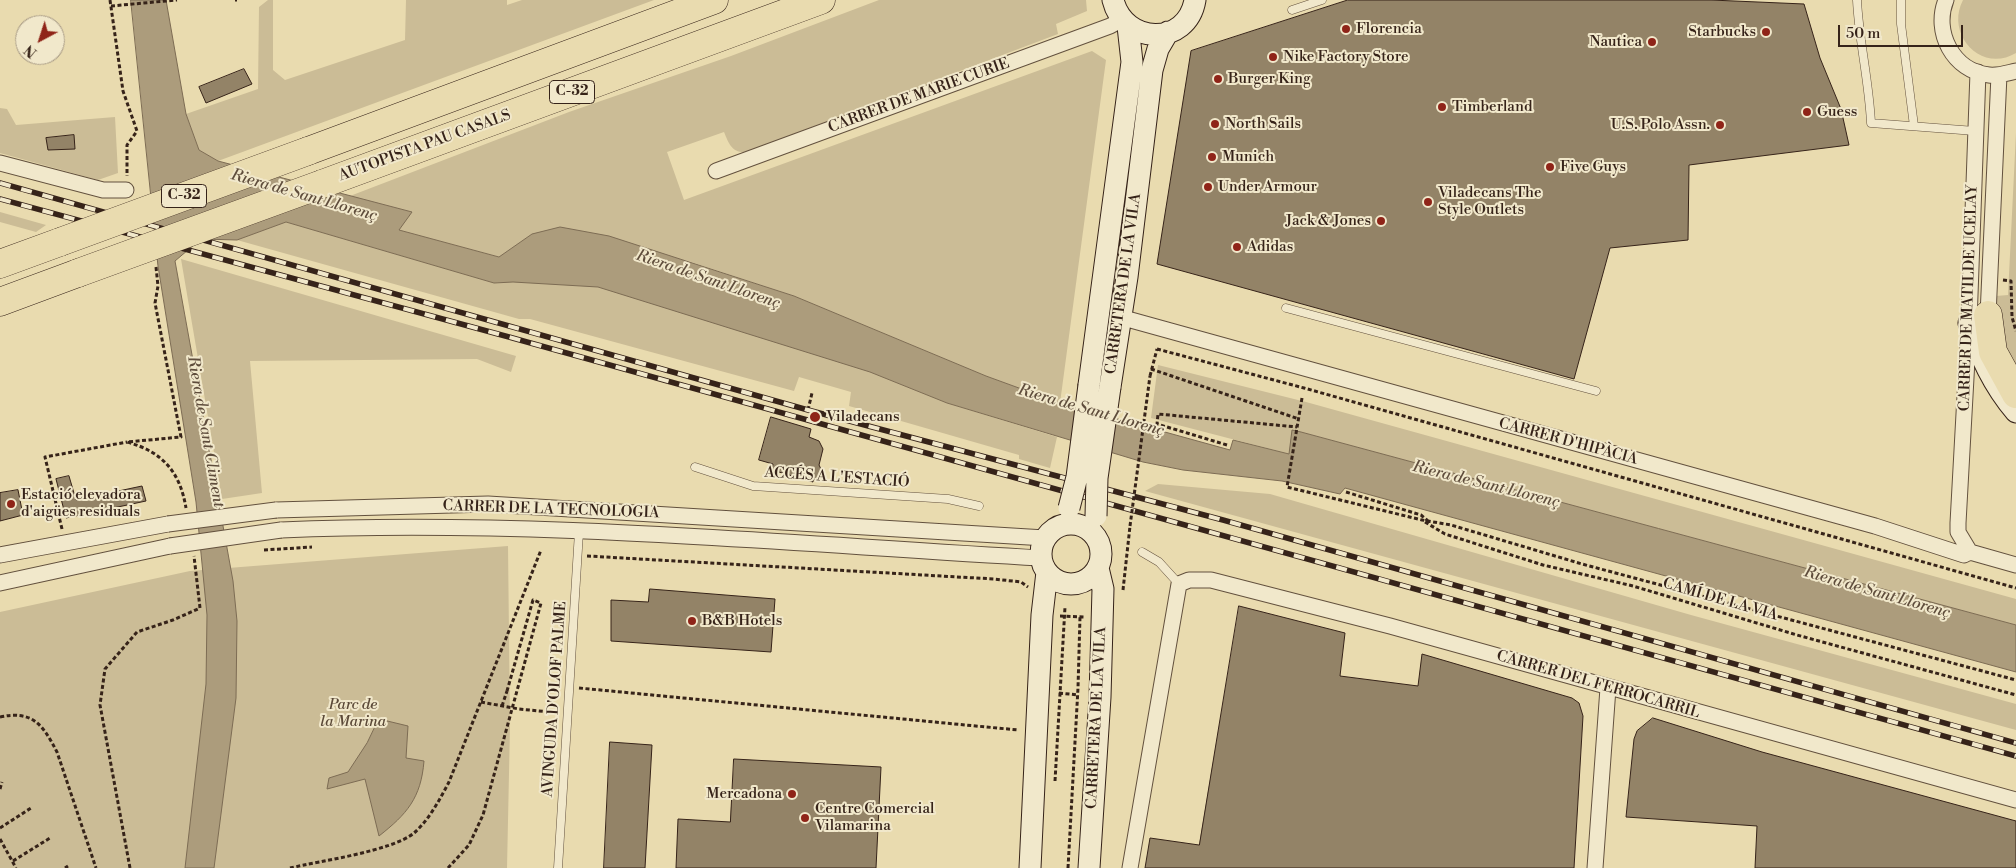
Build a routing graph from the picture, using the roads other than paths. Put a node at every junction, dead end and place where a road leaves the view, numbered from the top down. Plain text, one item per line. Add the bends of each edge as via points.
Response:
1 (714, 0) edge
2 (821, 0) edge
3 (1113, 0) edge
4 (1194, 0) edge
5 (1322, 0) edge
6 (1857, 0) edge
7 (1901, 0) edge
8 (1946, 0) edge
9 (1292, 10) dead end
10 (1125, 23) junction
11 (1168, 32) junction
12 (2016, 71) edge
13 (1978, 72) junction
14 (1998, 75) junction
15 (1914, 126) junction
16 (1975, 131) junction
17 (0, 163) edge
18 (716, 171) dead end
19 (126, 190) road end
20 (0, 264) edge
21 (0, 302) edge
22 (1286, 308) dead end
23 (1120, 317) junction
24 (1979, 319) junction
25 (1100, 386) junction
26 (1596, 391) dead end
27 (2016, 394) edge
28 (2016, 412) edge
29 (695, 467) dead end
30 (979, 506) dead end
31 (1066, 516) junction
32 (1958, 523) junction
33 (578, 532) junction
34 (1902, 534) junction
35 (1098, 540) junction
36 (1142, 552) dead end
37 (1970, 552) junction
38 (0, 554) edge
39 (1044, 556) junction
40 (2016, 565) edge
41 (1098, 568) junction
42 (0, 583) edge
43 (1179, 584) junction
44 (1608, 688) junction
45 (2016, 800) edge
46 (558, 868) edge
47 (1030, 868) edge
48 (1089, 868) edge
49 (1130, 868) edge
50 (1595, 868) edge

1 - 20 highway, C-32, bridge
2 - 21 highway, AUTOPISTA PAU CASALS / C-32, bridge
3 - 10 street, CARRETERA DE LA VILA
4 - 11 street via 1184,22
5 - 9 lane
6 - 15 lane via 1870,123
7 - 15 lane
8 - 13 street via 1941,24 1944,40 1952,54
10 - 11 street via 1151,35
10 - 18 street, CARRER DE MARIE CURIE
10 - 25 street, CARRETERA DE LA VILA via 1132,62
11 - 23 street, CARRETERA DE LA VILA via 1158,49 1152,70
12 - 14 street
13 - 14 street
13 - 16 street, CARRER DE MATILDE UCELAY
14 - 24 street, CARRER DE MATILDE UCELAY via 1988,277
15 - 16 lane
16 - 24 street, CARRER DE MATILDE UCELAY
17 - 19 street via 103,190
22 - 26 lane
23 - 25 street, CARRETERA DE LA VILA
23 - 34 street, CARRER D'HIPÀCIA
24 - 27 highway
24 - 28 street via 1977,347 1994,383
24 - 32 street, CARRER DE MATILDE UCELAY
25 - 31 street, CARRETERA DE LA VILA, bridge
25 - 35 street, CARRETERA DE LA VILA, bridge
29 - 30 lane, ACCÉS A L'ESTACIÓ via 753,486 948,499
31 - 35 street via 1085,527
31 - 39 street via 1055,528
32 - 34 street via 1943,538
32 - 37 street, CARRER DE MATILDE UCELAY via 1958,532
33 - 39 street, CARRER DE LA TECNOLOGIA via 712,536
33 - 42 street, CARRER DE LA TECNOLOGIA, bridge via 446,526 281,530 170,546
33 - 46 lane, AVINGUDA D'OLOF PALME
34 - 37 street, CARRER D'HIPÀCIA via 1964,555
35 - 41 street via 1101,554
36 - 43 lane via 1159,562
37 - 40 street, CARRER D'HIPÀCIA
38 - 39 street, CARRER DE LA TECNOLOGIA, bridge via 168,524 276,510 488,504
39 - 41 street via 1061,583 1073,584 1090,578
39 - 47 street
41 - 48 street, CARRETERA DE LA VILA via 1103,589 1100,697
43 - 44 street, CARRER DEL FERROCARRIL via 1211,580 1390,626
43 - 49 street
44 - 45 street, CARRER DEL FERROCARRIL
44 - 50 street

